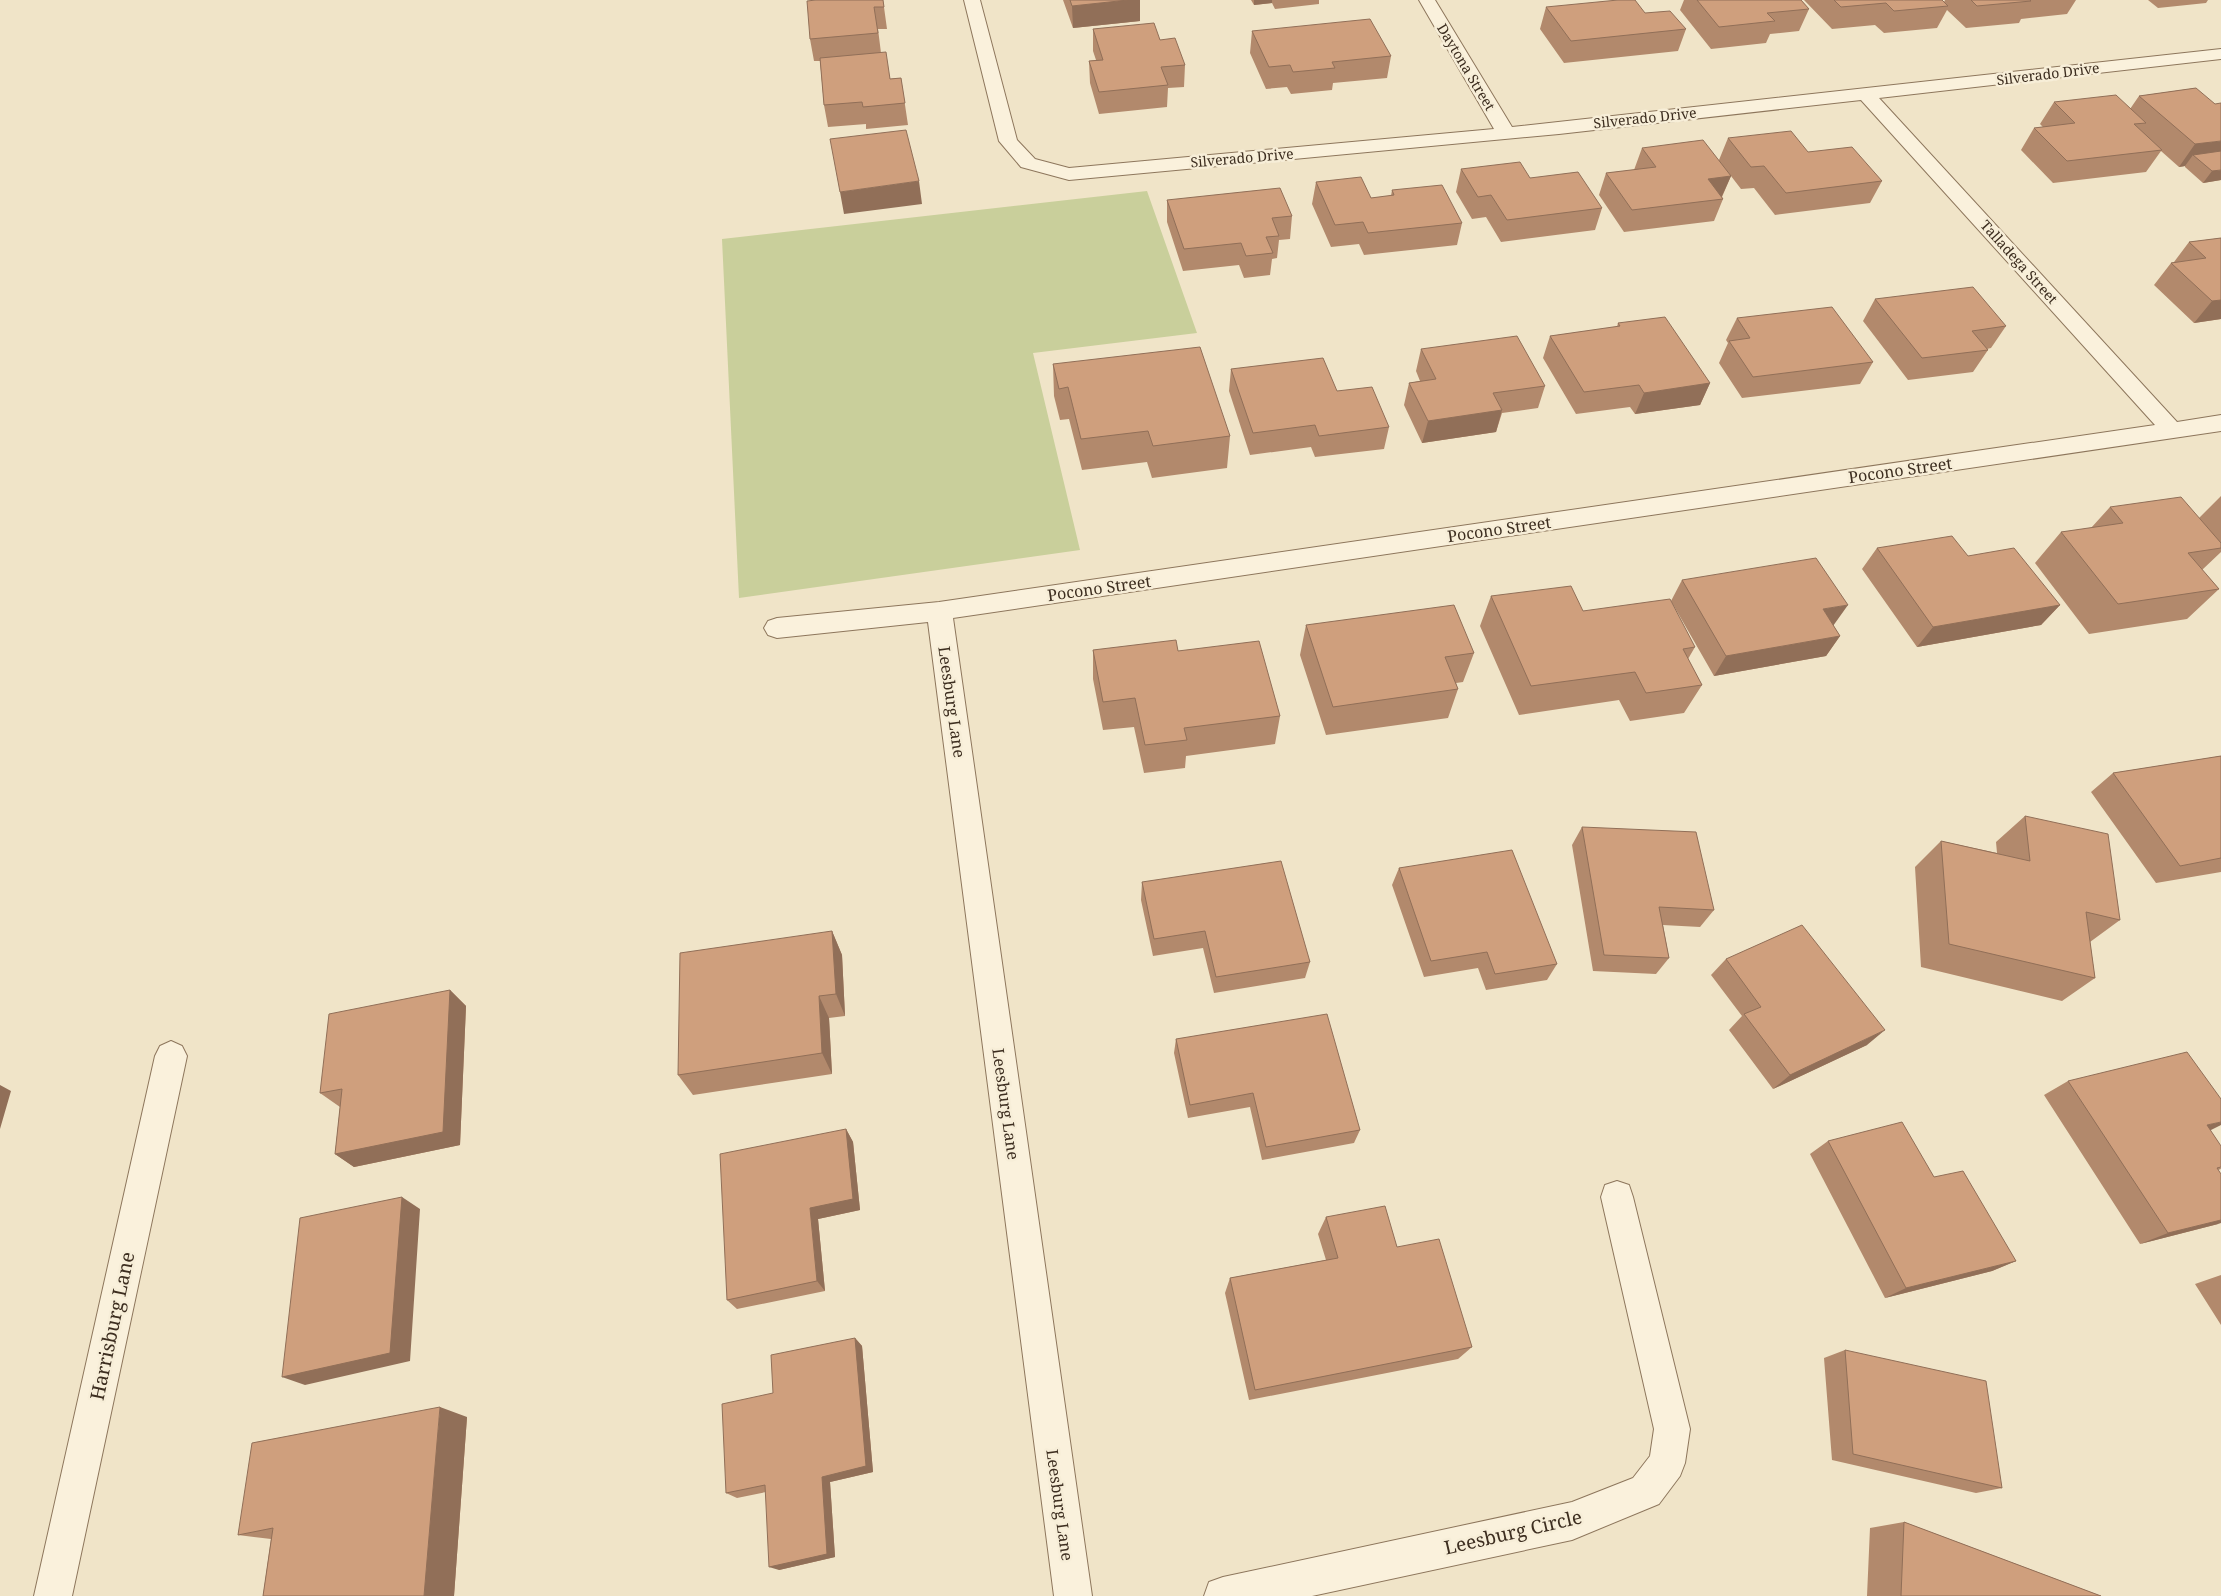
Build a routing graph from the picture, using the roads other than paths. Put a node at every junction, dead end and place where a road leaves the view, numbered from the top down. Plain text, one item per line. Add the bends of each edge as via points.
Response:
1 (972, 0) edge
2 (1427, 0) edge
3 (2221, 54) edge
4 (1866, 94) junction
5 (1506, 133) junction
6 (2221, 423) edge
7 (2172, 430) junction
8 (939, 611) junction
9 (777, 628) dead end
10 (171, 1056) dead end
11 (1617, 1197) dead end
12 (54, 1596) edge
13 (1073, 1596) edge
14 (1223, 1596) edge

1 - 5 street, Silverado Drive via 1008,140 1028,163 1069,174
2 - 5 street, Daytona Street
3 - 4 street, Silverado Drive
4 - 5 street, Silverado Drive
4 - 7 street, Talladega Street
6 - 7 street, Pocono Street
7 - 8 street, Pocono Street
8 - 9 street, Pocono Street
8 - 13 street, Leesburg Lane
10 - 12 street, Harrisburg Lane
11 - 14 street, Leesburg Circle via 1672,1429 1667,1463 1646,1491 1572,1521

